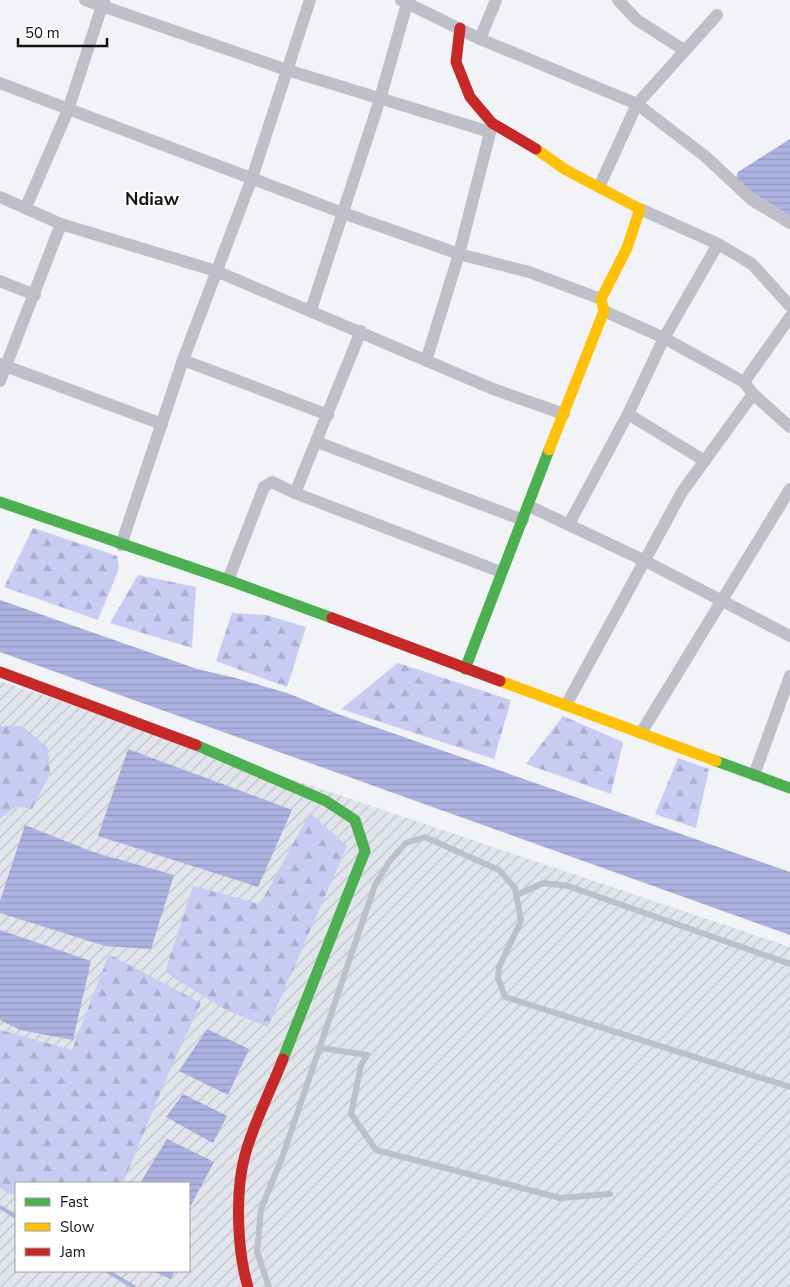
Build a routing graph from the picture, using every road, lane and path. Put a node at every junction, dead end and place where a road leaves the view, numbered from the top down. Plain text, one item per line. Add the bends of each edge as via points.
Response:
1 (84, 0) edge
2 (310, 0) edge
3 (496, 0) edge
4 (618, 0) edge
5 (405, 1) edge
6 (103, 3) edge
7 (717, 16) dead end
8 (460, 28) junction
9 (480, 38) junction
10 (684, 50) junction
11 (287, 70) junction
12 (0, 83) edge
13 (380, 99) junction
14 (637, 104) junction
15 (68, 110) junction
16 (491, 127) junction
17 (252, 178) junction
18 (599, 187) junction
19 (0, 197) edge
20 (26, 207) junction
21 (640, 209) junction
22 (343, 213) junction
23 (790, 223) edge
24 (61, 224) junction
25 (718, 244) junction
26 (460, 254) junction
27 (216, 271) junction
28 (0, 281) edge
29 (35, 295) junction
30 (602, 305) junction
31 (790, 306) edge
32 (310, 310) junction
33 (790, 317) edge
34 (361, 331) junction
35 (664, 338) junction
36 (184, 360) junction
37 (426, 361) junction
38 (2, 365) edge
39 (0, 381) edge
40 (744, 382) junction
41 (753, 394) junction
42 (564, 414) junction
43 (628, 414) junction
44 (328, 415) junction
45 (162, 424) junction
46 (790, 426) edge
47 (317, 442) junction
48 (705, 461) junction
49 (790, 489) edge
50 (296, 493) junction
51 (0, 502) edge
52 (529, 506) junction
53 (523, 520) junction
54 (569, 524) junction
55 (121, 545) junction
56 (643, 560) junction
57 (501, 572) junction
58 (228, 580) junction
59 (721, 600) junction
60 (790, 636) edge
61 (464, 670) junction
62 (0, 672) edge
63 (790, 676) edge
64 (566, 705) junction
65 (641, 733) junction
66 (754, 775) junction
67 (790, 788) edge
68 (517, 895) junction
69 (790, 964) edge
70 (320, 1048) junction
71 (790, 1088) edge
72 (610, 1194) dead end
73 (248, 1287) edge
74 (269, 1287) edge

1 - 6 street
2 - 11 street
3 - 9 street
4 - 10 street via 637,20
5 - 8 street
5 - 13 street
6 - 11 street
6 - 15 street
7 - 10 street
8 - 9 street
8 - 16 street via 456,62 470,97
9 - 14 street
10 - 14 street
11 - 13 street
11 - 17 street
12 - 15 street
13 - 16 street
13 - 22 street
14 - 18 street
14 - 23 street via 706,157 752,200
15 - 17 street
15 - 20 street
16 - 18 street via 521,138 566,170
16 - 26 street
17 - 22 street
17 - 27 street
18 - 21 street
19 - 20 street
20 - 24 street
21 - 25 street
21 - 30 street
22 - 26 street
22 - 32 street
24 - 27 street
24 - 29 street
25 - 31 street via 752,264
25 - 35 street
26 - 30 street via 529,272
26 - 37 street
27 - 32 street
27 - 36 street
28 - 29 street
29 - 38 street
30 - 35 street
30 - 42 street
32 - 34 street
33 - 40 street
34 - 37 street
34 - 44 street
35 - 40 street
35 - 43 street
36 - 44 street
36 - 45 street
37 - 42 street
38 - 39 street
38 - 45 street
40 - 41 street
41 - 46 street
41 - 48 street
42 - 52 street
43 - 48 street
43 - 54 street
44 - 47 street
45 - 55 street
47 - 50 street
47 - 53 street
48 - 56 street via 682,492
49 - 59 street
50 - 57 street
50 - 58 street via 276,483 266,484
51 - 55 street
52 - 53 street
52 - 54 street
53 - 57 street
54 - 56 street
55 - 58 street
56 - 59 street
56 - 64 street
57 - 61 street via 478,640
58 - 61 street
59 - 60 street
59 - 65 street
61 - 64 street
62 - 73 street via 187,741 326,801 355,820 365,851 246,1155 238,1213
63 - 66 street
64 - 65 street
65 - 66 street
66 - 67 street
68 - 69 lane via 543,883 568,886
68 - 70 lane via 500,870 425,837 406,843 375,885
68 - 71 lane via 522,921 498,978 505,997
70 - 72 lane via 366,1055 351,1114 376,1150 560,1198
70 - 74 lane via 261,1209 257,1252

